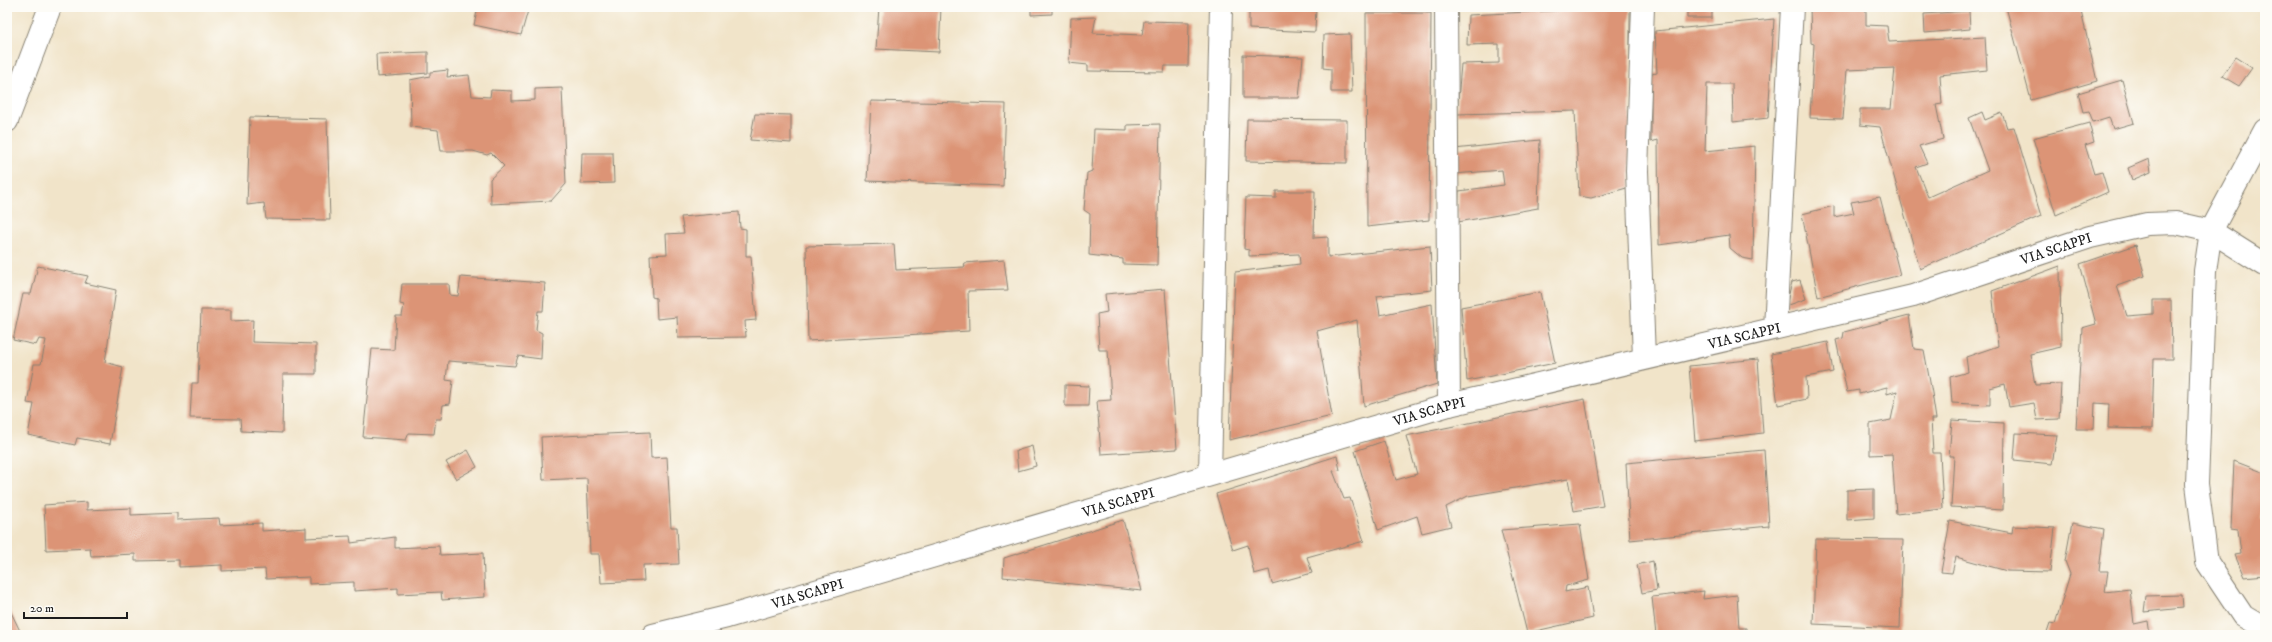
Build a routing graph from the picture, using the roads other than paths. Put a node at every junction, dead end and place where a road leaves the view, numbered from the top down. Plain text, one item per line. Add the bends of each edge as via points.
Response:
1 (50, 7) edge
2 (1221, 7) edge
3 (1446, 7) edge
4 (1643, 7) edge
5 (1792, 7) edge
6 (7, 121) edge
7 (2265, 130) edge
8 (2211, 231) junction
9 (2265, 265) edge
10 (1775, 328) junction
11 (1644, 358) junction
12 (1449, 405) junction
13 (1210, 474) junction
14 (2265, 629) edge
15 (653, 635) edge

1 - 6 street
2 - 13 street
3 - 12 street
4 - 11 street via 1637,171
5 - 10 street
7 - 8 street
8 - 9 street, VIA SCAPPI
8 - 10 street, VIA SCAPPI via 2176,223 2147,224 2090,237 1913,296
8 - 14 street via 2206,271 2197,484 2207,562 2243,616
10 - 11 street, VIA SCAPPI
11 - 12 street, VIA SCAPPI
12 - 13 street, VIA SCAPPI
13 - 15 street, VIA SCAPPI via 727,617

